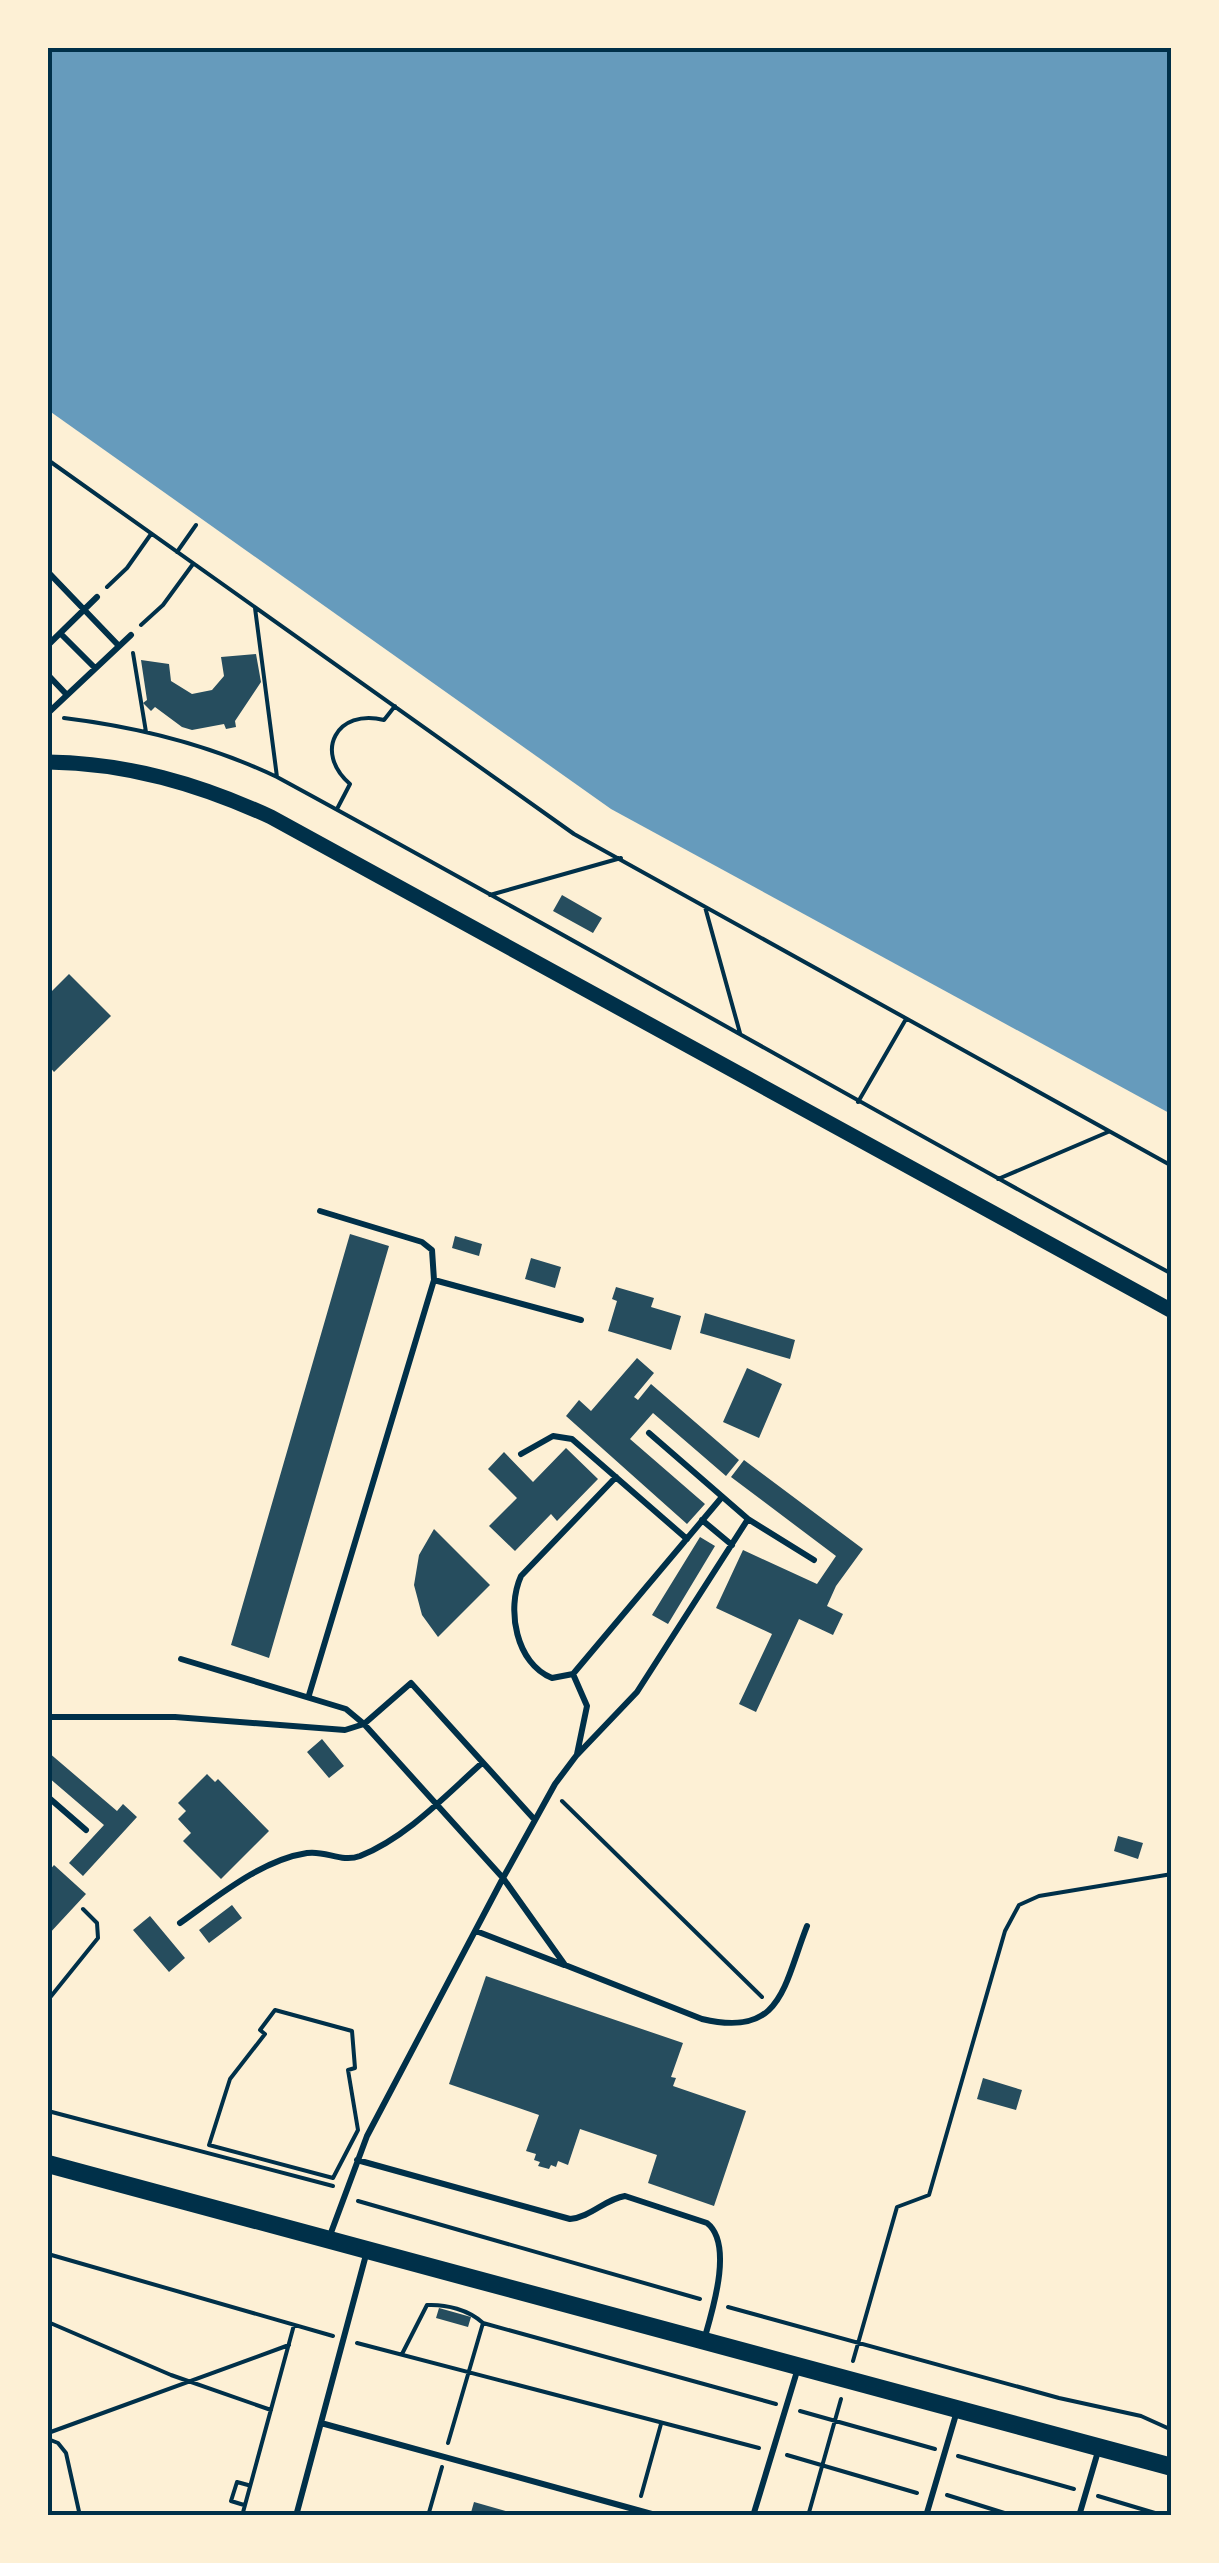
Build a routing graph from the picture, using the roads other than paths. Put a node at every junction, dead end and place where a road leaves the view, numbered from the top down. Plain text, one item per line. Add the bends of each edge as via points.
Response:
1 (48, 572) edge
2 (96, 597) road end
3 (84, 609) junction
4 (60, 633) junction
5 (131, 639) road end
6 (48, 645) edge
7 (119, 646) junction
8 (95, 668) junction
9 (48, 675) edge
10 (67, 694) junction
11 (48, 712) edge
12 (48, 762) edge
13 (320, 1211) dead end
14 (434, 1280) junction
15 (1172, 1310) edge
16 (581, 1320) dead end
17 (650, 1433) dead end
18 (521, 1454) dead end
19 (616, 1477) junction
20 (722, 1497) junction
21 (702, 1520) junction
22 (748, 1520) junction
23 (687, 1539) junction
24 (732, 1544) junction
25 (814, 1560) dead end
26 (181, 1660) dead end
27 (573, 1674) junction
28 (309, 1695) junction
29 (48, 1717) edge
30 (364, 1724) junction
31 (576, 1756) junction
32 (482, 1763) junction
33 (48, 1797) edge
34 (436, 1804) junction
35 (534, 1819) junction
36 (86, 1830) dead end
37 (502, 1878) junction
38 (180, 1923) dead end
39 (807, 1926) dead end
40 (476, 1931) junction
41 (565, 1965) junction
42 (356, 2160) junction
43 (48, 2164) edge
44 (329, 2240) junction
45 (367, 2250) junction
46 (704, 2341) junction
47 (798, 2367) junction
48 (958, 2409) junction
49 (321, 2423) junction
50 (1100, 2447) junction
51 (1172, 2467) edge
52 (296, 2516) edge
53 (660, 2516) edge
54 (753, 2516) edge
55 (926, 2516) edge
56 (1079, 2516) edge

1 - 3 lane
2 - 3 lane
3 - 4 lane
3 - 7 lane
4 - 6 lane
4 - 8 lane
5 - 7 lane
7 - 8 lane
8 - 10 lane
9 - 10 lane
10 - 11 lane
12 - 15 street via 164,776 271,818
13 - 14 lane via 422,1242 432,1250
14 - 16 lane
14 - 28 lane
17 - 20 lane
18 - 19 lane via 563,1436
19 - 23 lane
19 - 27 lane via 522,1576 514,1597 521,1645 533,1667 552,1678
20 - 21 lane
20 - 22 lane
21 - 23 lane
21 - 24 lane
22 - 24 lane
22 - 25 lane
23 - 27 lane
24 - 31 lane via 637,1692
26 - 28 lane
27 - 31 lane via 587,1706
28 - 30 lane via 346,1708
29 - 30 lane via 175,1717 333,1730
30 - 32 lane via 411,1683
30 - 34 lane
31 - 35 lane
32 - 34 lane
32 - 35 lane
33 - 36 lane
34 - 37 lane
34 - 38 lane via 363,1855 297,1855 225,1890
35 - 37 lane
37 - 40 lane
37 - 41 lane
39 - 41 lane via 773,2008 759,2020 702,2019
40 - 41 lane
40 - 42 lane
42 - 44 lane
42 - 46 lane via 570,2219 626,2196 707,2223 720,2242
43 - 44 main road
44 - 45 main road
45 - 46 main road
45 - 49 lane
46 - 47 main road
47 - 48 main road
47 - 54 lane
48 - 50 main road
48 - 55 lane
49 - 52 lane
49 - 53 lane
50 - 51 main road
50 - 56 lane

